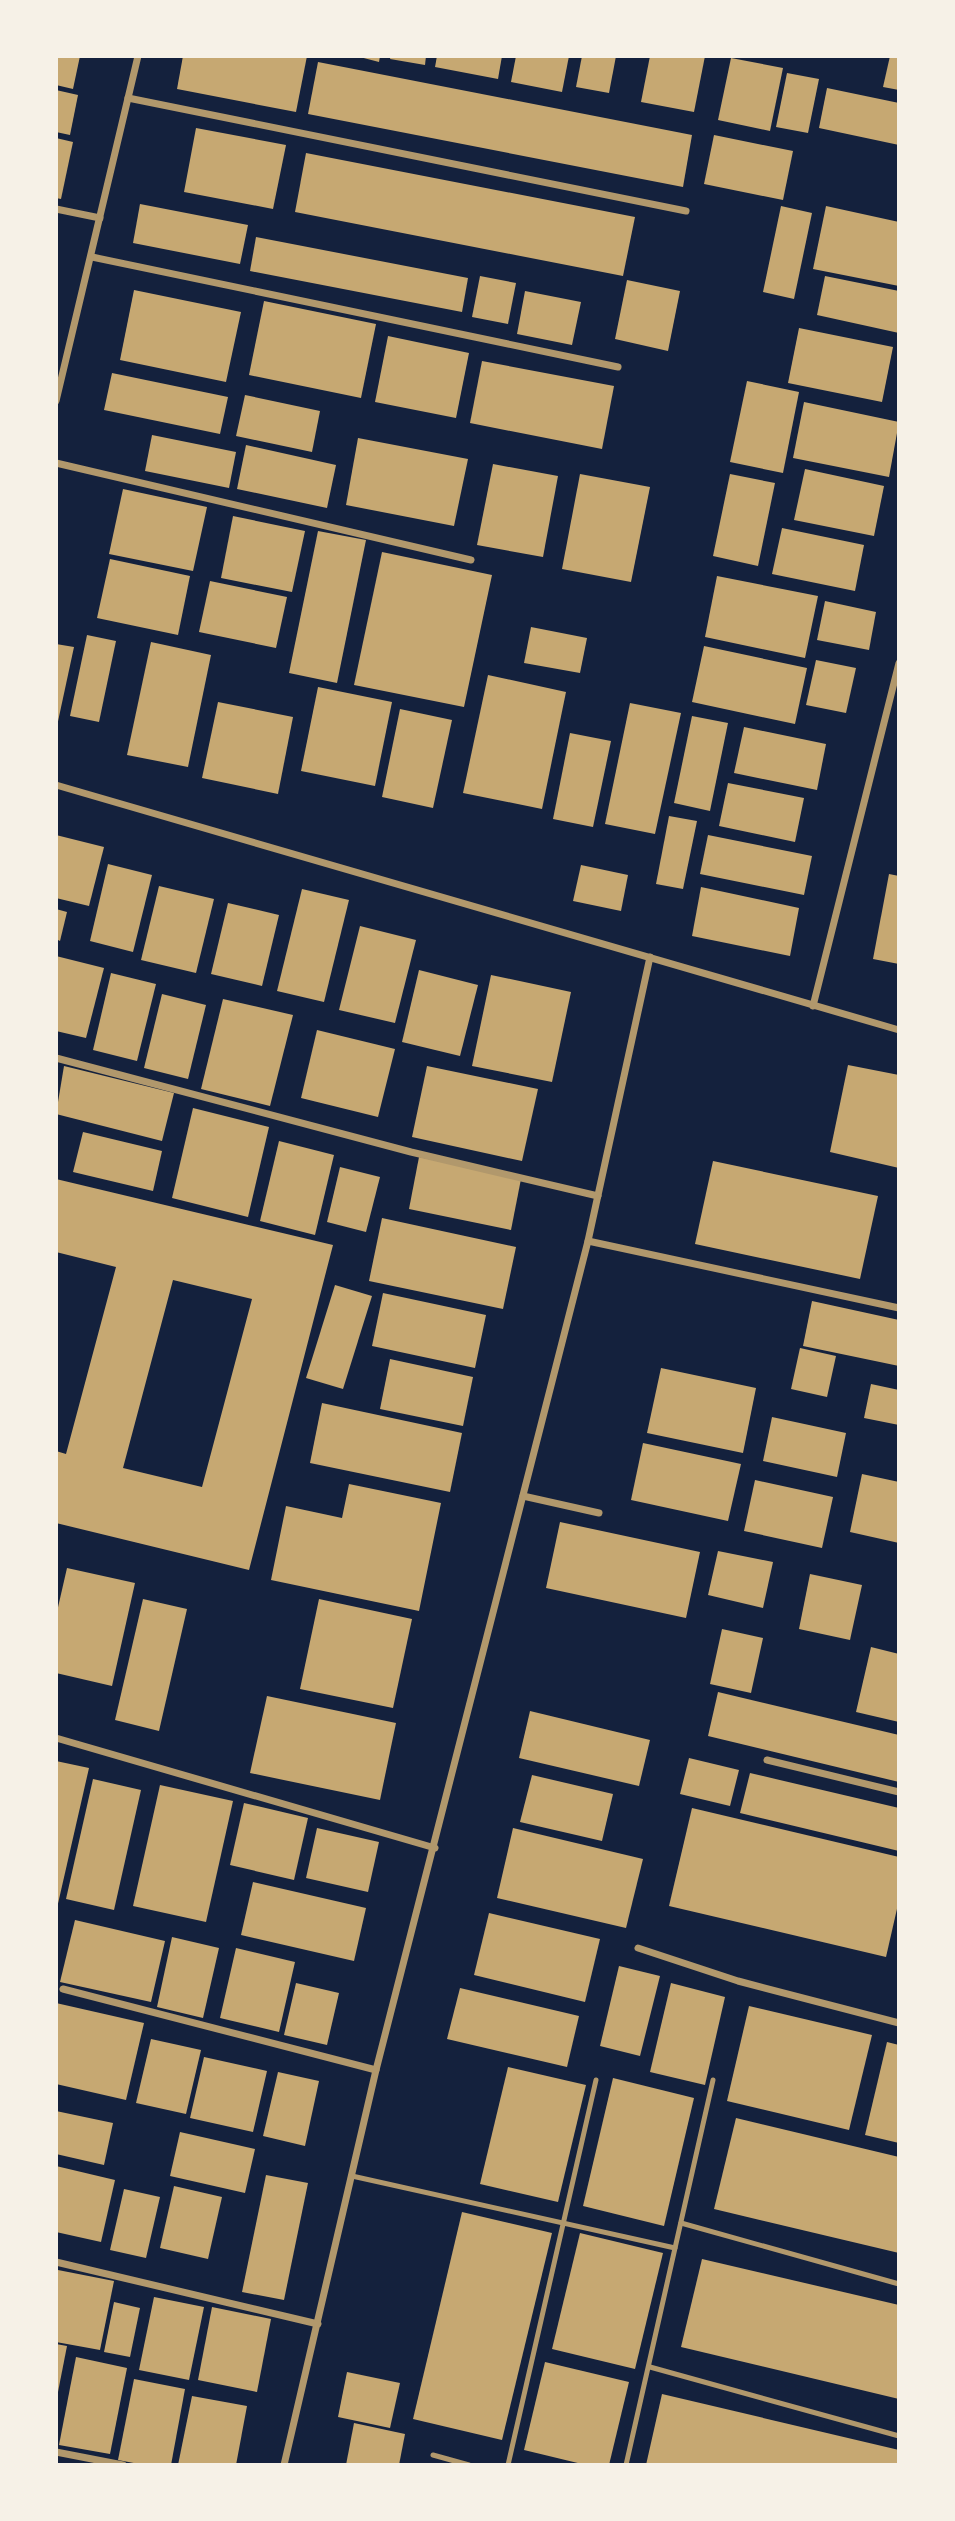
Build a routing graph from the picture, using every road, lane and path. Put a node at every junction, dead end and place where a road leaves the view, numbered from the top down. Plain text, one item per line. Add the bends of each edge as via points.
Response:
1 (138, 56) edge
2 (128, 98) junction
3 (56, 209) edge
4 (686, 211) dead end
5 (100, 218) junction
6 (92, 257) junction
7 (618, 368) dead end
8 (56, 401) edge
9 (56, 464) edge
10 (471, 560) dead end
11 (899, 663) edge
12 (56, 785) edge
13 (650, 957) junction
14 (813, 1006) junction
15 (899, 1030) edge
16 (56, 1058) edge
17 (598, 1196) junction
18 (588, 1241) junction
19 (899, 1308) edge
20 (523, 1496) junction
21 (599, 1513) dead end
22 (56, 1738) edge
23 (767, 1759) dead end
24 (899, 1792) edge
25 (435, 1848) junction
26 (638, 1948) dead end
27 (63, 1989) dead end
28 (899, 2023) edge
29 (376, 2070) junction
30 (596, 2080) dead end
31 (713, 2080) dead end
32 (352, 2176) junction
33 (564, 2222) junction
34 (681, 2223) junction
35 (675, 2248) junction
36 (56, 2262) edge
37 (899, 2284) edge
38 (318, 2324) junction
39 (650, 2367) junction
40 (899, 2436) edge
41 (56, 2452) edge
42 (433, 2455) dead end
43 (123, 2465) edge
44 (284, 2465) edge
45 (469, 2465) edge
46 (508, 2465) edge
47 (626, 2465) edge

1 - 2 street
2 - 4 street
2 - 5 street
3 - 5 street
5 - 6 street
6 - 7 street
6 - 8 street
9 - 10 street
11 - 14 street
12 - 13 street
13 - 14 street
13 - 17 street
14 - 15 street
16 - 17 street via 411,1152
17 - 18 street
18 - 19 street
18 - 20 street
20 - 21 street
20 - 25 street
22 - 25 street
23 - 24 street
25 - 29 street
26 - 28 street via 738,1981
27 - 29 street
29 - 32 street
30 - 33 lane
31 - 34 lane
32 - 33 lane
32 - 38 street
33 - 35 lane
33 - 46 lane
34 - 35 lane
34 - 37 lane
35 - 39 lane
36 - 38 street
38 - 44 street
39 - 40 lane
39 - 47 lane
41 - 43 street
42 - 45 lane

